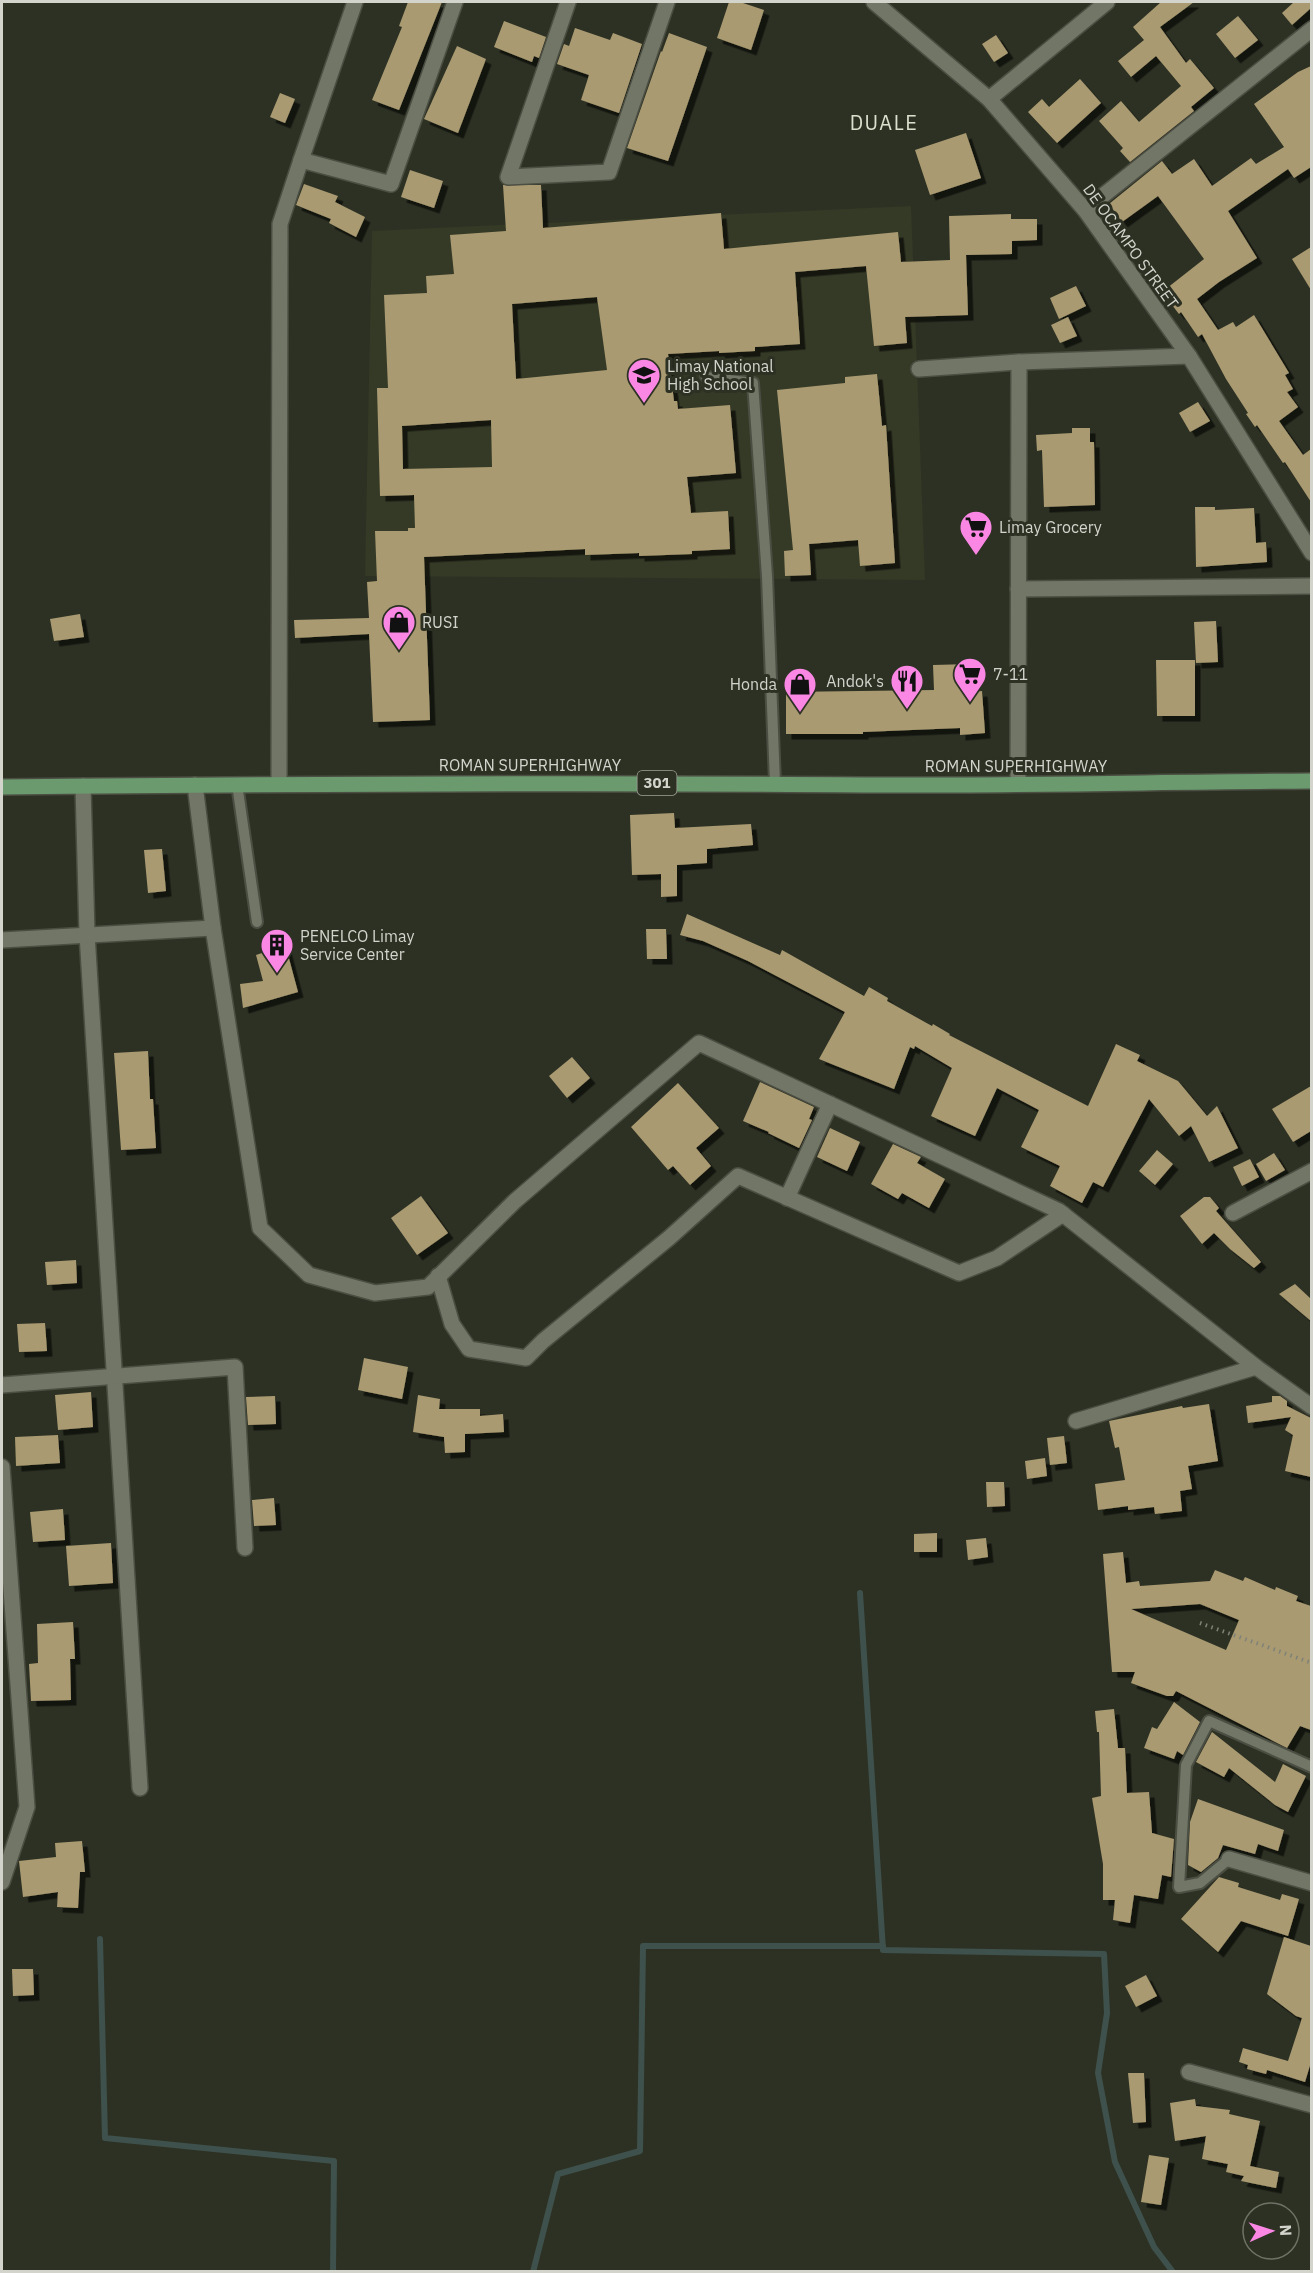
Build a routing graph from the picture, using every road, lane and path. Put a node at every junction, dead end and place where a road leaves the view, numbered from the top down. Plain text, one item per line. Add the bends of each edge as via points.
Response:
1 (355, 2) edge
2 (455, 2) edge
3 (568, 2) edge
4 (667, 2) edge
5 (874, 2) edge
6 (1107, 2) edge
7 (1311, 29) edge
8 (989, 99) junction
9 (301, 160) junction
10 (1085, 210) junction
11 (1189, 356) junction
12 (1018, 362) junction
13 (919, 369) dead end
14 (706, 377) dead end
15 (1311, 553) edge
16 (1311, 585) edge
17 (1018, 589) junction
18 (1311, 781) edge
19 (775, 783) junction
20 (237, 784) junction
21 (279, 784) junction
22 (1018, 784) junction
23 (195, 785) junction
24 (83, 786) junction
25 (2, 787) edge
26 (257, 922) dead end
27 (213, 928) junction
28 (87, 934) junction
29 (2, 940) edge
30 (830, 1104) junction
31 (1311, 1171) edge
32 (788, 1198) junction
33 (1233, 1213) dead end
34 (1063, 1214) junction
35 (438, 1276) junction
36 (1256, 1367) junction
37 (116, 1377) junction
38 (2, 1385) edge
39 (1311, 1407) edge
40 (1076, 1421) dead end
41 (2, 1467) edge
42 (245, 1548) dead end
43 (1200, 1623) dead end
44 (1311, 1664) edge
45 (1311, 1767) edge
46 (140, 1788) dead end
47 (1229, 1859) joint
48 (2, 1882) edge
49 (1311, 1883) edge
50 (1189, 2072) dead end
51 (1311, 2105) edge

1 - 9 street
2 - 9 street via 391,184
3 - 4 street via 508,177 609,172
5 - 8 street, DE OCAMPO STREET
6 - 8 street
7 - 10 street
8 - 10 street, DE OCAMPO STREET
9 - 21 street via 280,224
10 - 11 street, DE OCAMPO STREET
11 - 12 street
11 - 15 street, DE OCAMPO STREET
12 - 13 street
12 - 17 street
14 - 19 lane via 753,383 767,576
16 - 17 street
17 - 22 street
18 - 22 main road, ROMAN SUPERHIGHWAY / 301
19 - 21 main road, ROMAN SUPERHIGHWAY / 301
19 - 22 main road, ROMAN SUPERHIGHWAY / 301
20 - 21 main road, ROMAN SUPERHIGHWAY / 301
20 - 23 main road, ROMAN SUPERHIGHWAY / 301
20 - 26 lane
23 - 24 main road, ROMAN SUPERHIGHWAY / 301
23 - 27 street
24 - 25 main road, ROMAN SUPERHIGHWAY / 301
24 - 28 street
27 - 28 street
27 - 35 street via 260,1228 309,1275 375,1293 428,1287
28 - 29 street
28 - 37 street
30 - 32 street
30 - 34 street
30 - 35 street via 699,1043 516,1201
31 - 33 street
32 - 34 street via 959,1273 997,1258
32 - 35 street via 738,1176 526,1358 469,1349 452,1324
34 - 36 street
36 - 39 street
36 - 40 street
37 - 38 street
37 - 42 street via 235,1367
37 - 46 street
41 - 48 street via 27,1807
43 - 44 path
45 - 47 lane via 1209,1721 1186,1765 1179,1887 1200,1883
47 - 49 street
50 - 51 street

